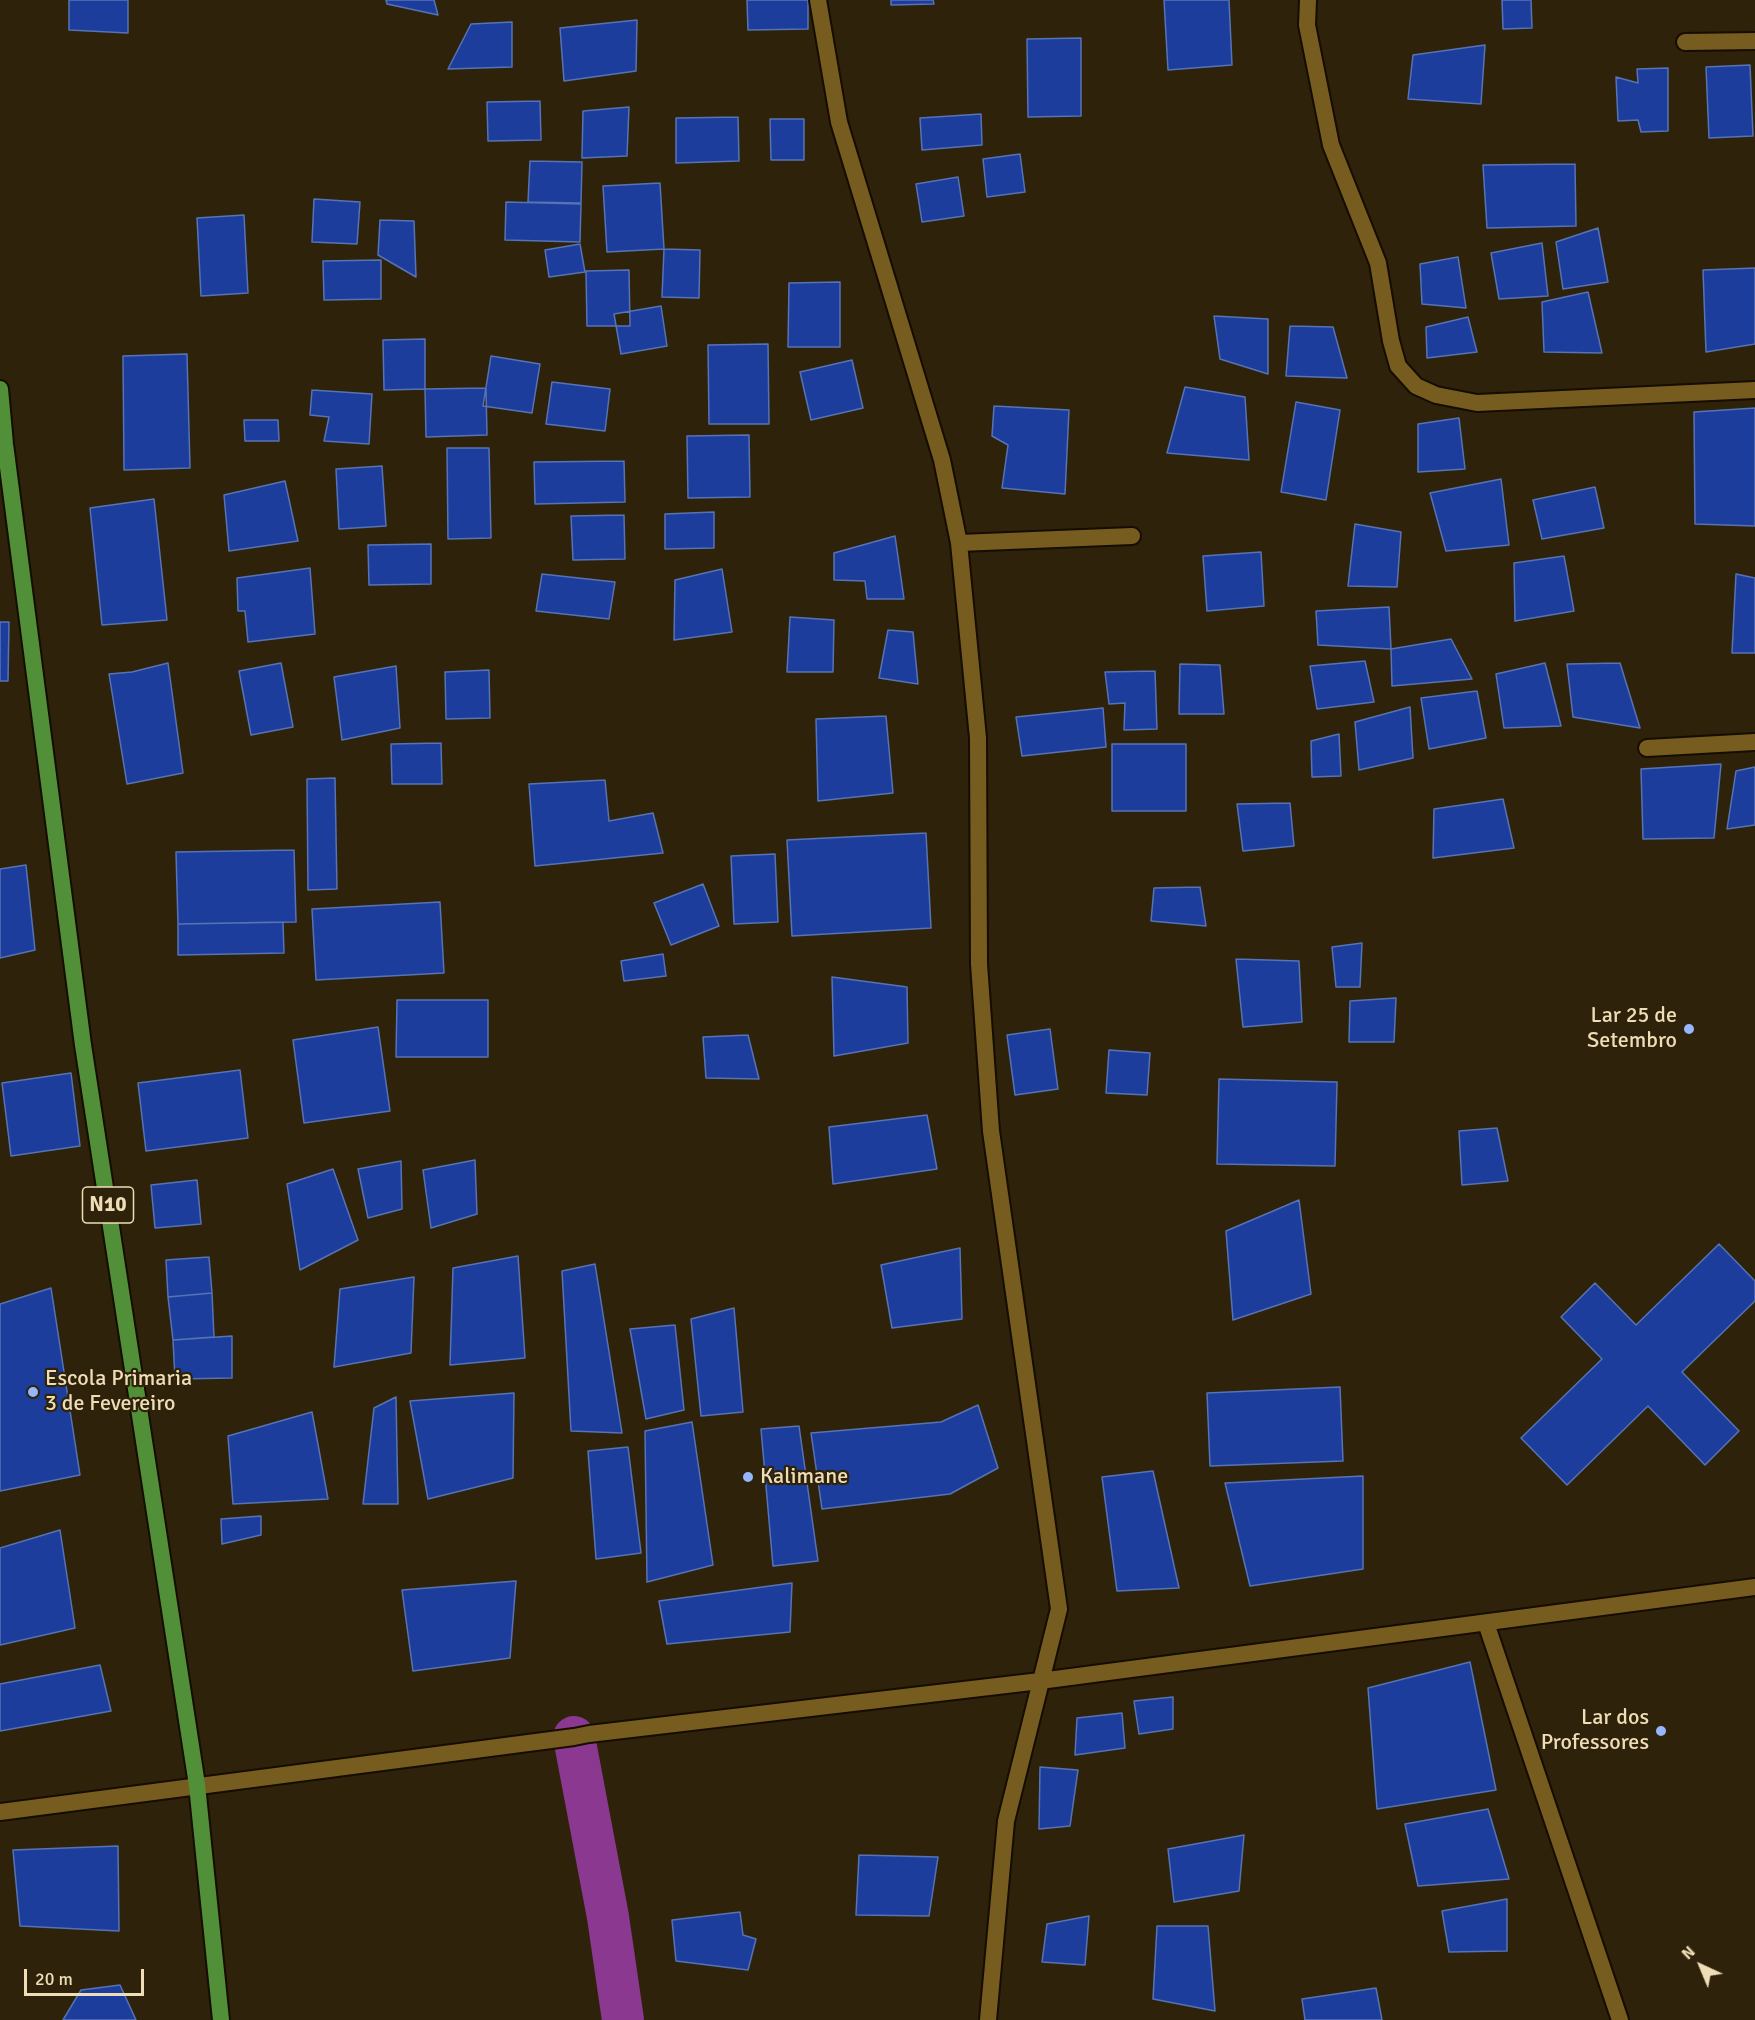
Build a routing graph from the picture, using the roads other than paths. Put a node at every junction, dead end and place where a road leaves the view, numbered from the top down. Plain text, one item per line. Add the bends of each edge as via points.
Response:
1 (818, 0) edge
2 (1308, 0) edge
3 (1755, 41) edge
4 (1685, 42) dead end
5 (0, 389) edge
6 (1755, 390) edge
7 (1132, 536) dead end
8 (959, 543) junction
9 (1755, 742) edge
10 (1647, 748) dead end
11 (1755, 1587) edge
12 (1486, 1623) junction
13 (1040, 1681) junction
14 (197, 1785) junction
15 (0, 1812) edge
16 (221, 2020) edge
17 (988, 2020) edge
18 (1620, 2020) edge

1 - 8 street via 839,122 942,460
2 - 6 street via 1306,25 1331,145 1378,263 1390,341 1398,366 1416,386 1477,403
3 - 4 street
5 - 14 main road, N10 via 83,1045
7 - 8 street
8 - 13 street via 978,738 979,964 991,1131 1059,1609
9 - 10 street
11 - 12 street
12 - 13 street
12 - 18 street
13 - 14 street via 601,1732
13 - 17 street via 1006,1821
14 - 15 street
14 - 16 main road, N10

